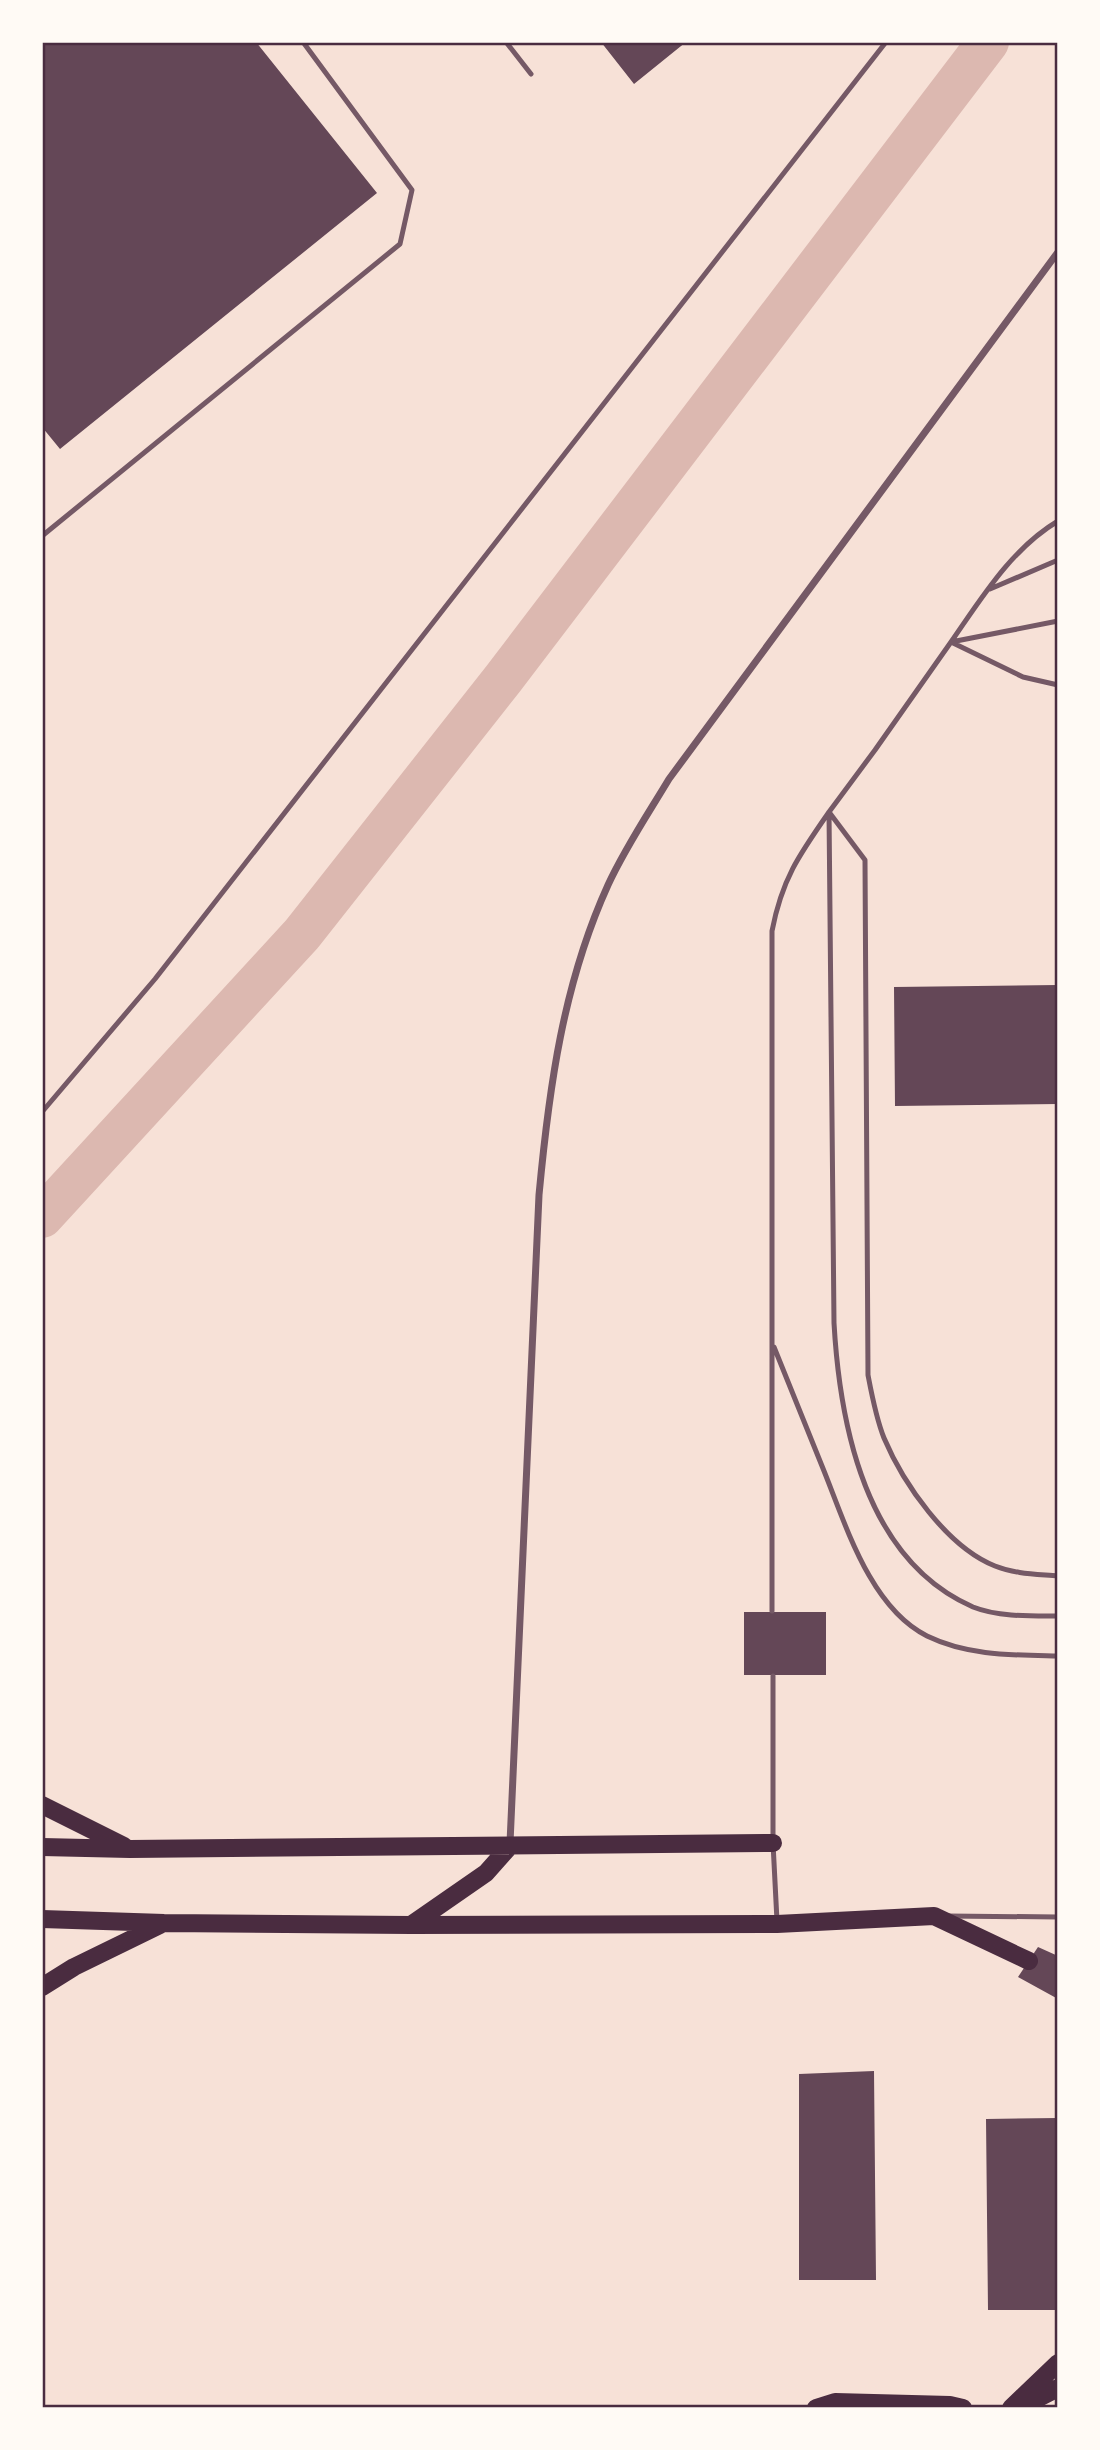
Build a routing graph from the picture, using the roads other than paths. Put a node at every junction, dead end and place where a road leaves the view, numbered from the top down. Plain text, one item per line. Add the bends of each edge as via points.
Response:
1 (303, 42) edge
2 (506, 42) edge
3 (887, 42) edge
4 (531, 74) dead end
5 (1058, 252) edge
6 (1058, 521) edge
7 (42, 536) edge
8 (1058, 560) edge
9 (988, 590) junction
10 (1058, 621) edge
11 (951, 642) junction
12 (1058, 685) edge
13 (829, 812) junction
14 (42, 1112) edge
15 (773, 1344) junction
16 (1058, 1576) edge
17 (772, 1611) dead end
18 (1058, 1616) edge
19 (1058, 1656) edge
20 (772, 1676) dead end
21 (42, 1805) edge
22 (773, 1843) junction
23 (510, 1846) junction
24 (42, 1847) edge
25 (130, 1849) junction
26 (934, 1916) junction
27 (1058, 1917) edge
28 (42, 1919) edge
29 (164, 1923) junction
30 (777, 1924) junction
31 (411, 1925) junction
32 (1029, 1961) dead end
33 (42, 1987) edge
34 (1058, 2363) edge
35 (1058, 2388) edge
36 (816, 2408) edge
37 (963, 2408) edge
38 (1011, 2408) edge
39 (1019, 2408) edge

1 - 7 lane via 412,190 400,244
2 - 4 lane
3 - 14 lane via 155,979
5 - 23 street via 669,779 608,883 589,931 556,1051 540,1182
6 - 9 lane via 1020,551
8 - 9 lane
9 - 11 lane
10 - 11 lane
11 - 12 lane via 1023,677
11 - 13 lane
13 - 15 lane via 785,882 772,932
13 - 16 lane via 865,860 868,1375 883,1435 918,1496 942,1527 969,1550 992,1565 1018,1573
13 - 18 lane via 834,1323 845,1420 858,1465 883,1522 894,1542 927,1578 975,1608
15 - 17 lane
15 - 19 lane via 853,1543 875,1586 897,1614 924,1634 956,1648
20 - 22 lane
21 - 25 main road
22 - 23 main road
22 - 30 lane
23 - 25 main road
23 - 31 main road via 486,1873
24 - 25 main road
26 - 27 lane
26 - 30 main road
26 - 32 main road
28 - 29 main road
29 - 31 main road
29 - 33 main road
30 - 31 main road
34 - 38 main road
35 - 39 main road
36 - 37 main road via 835,2402

